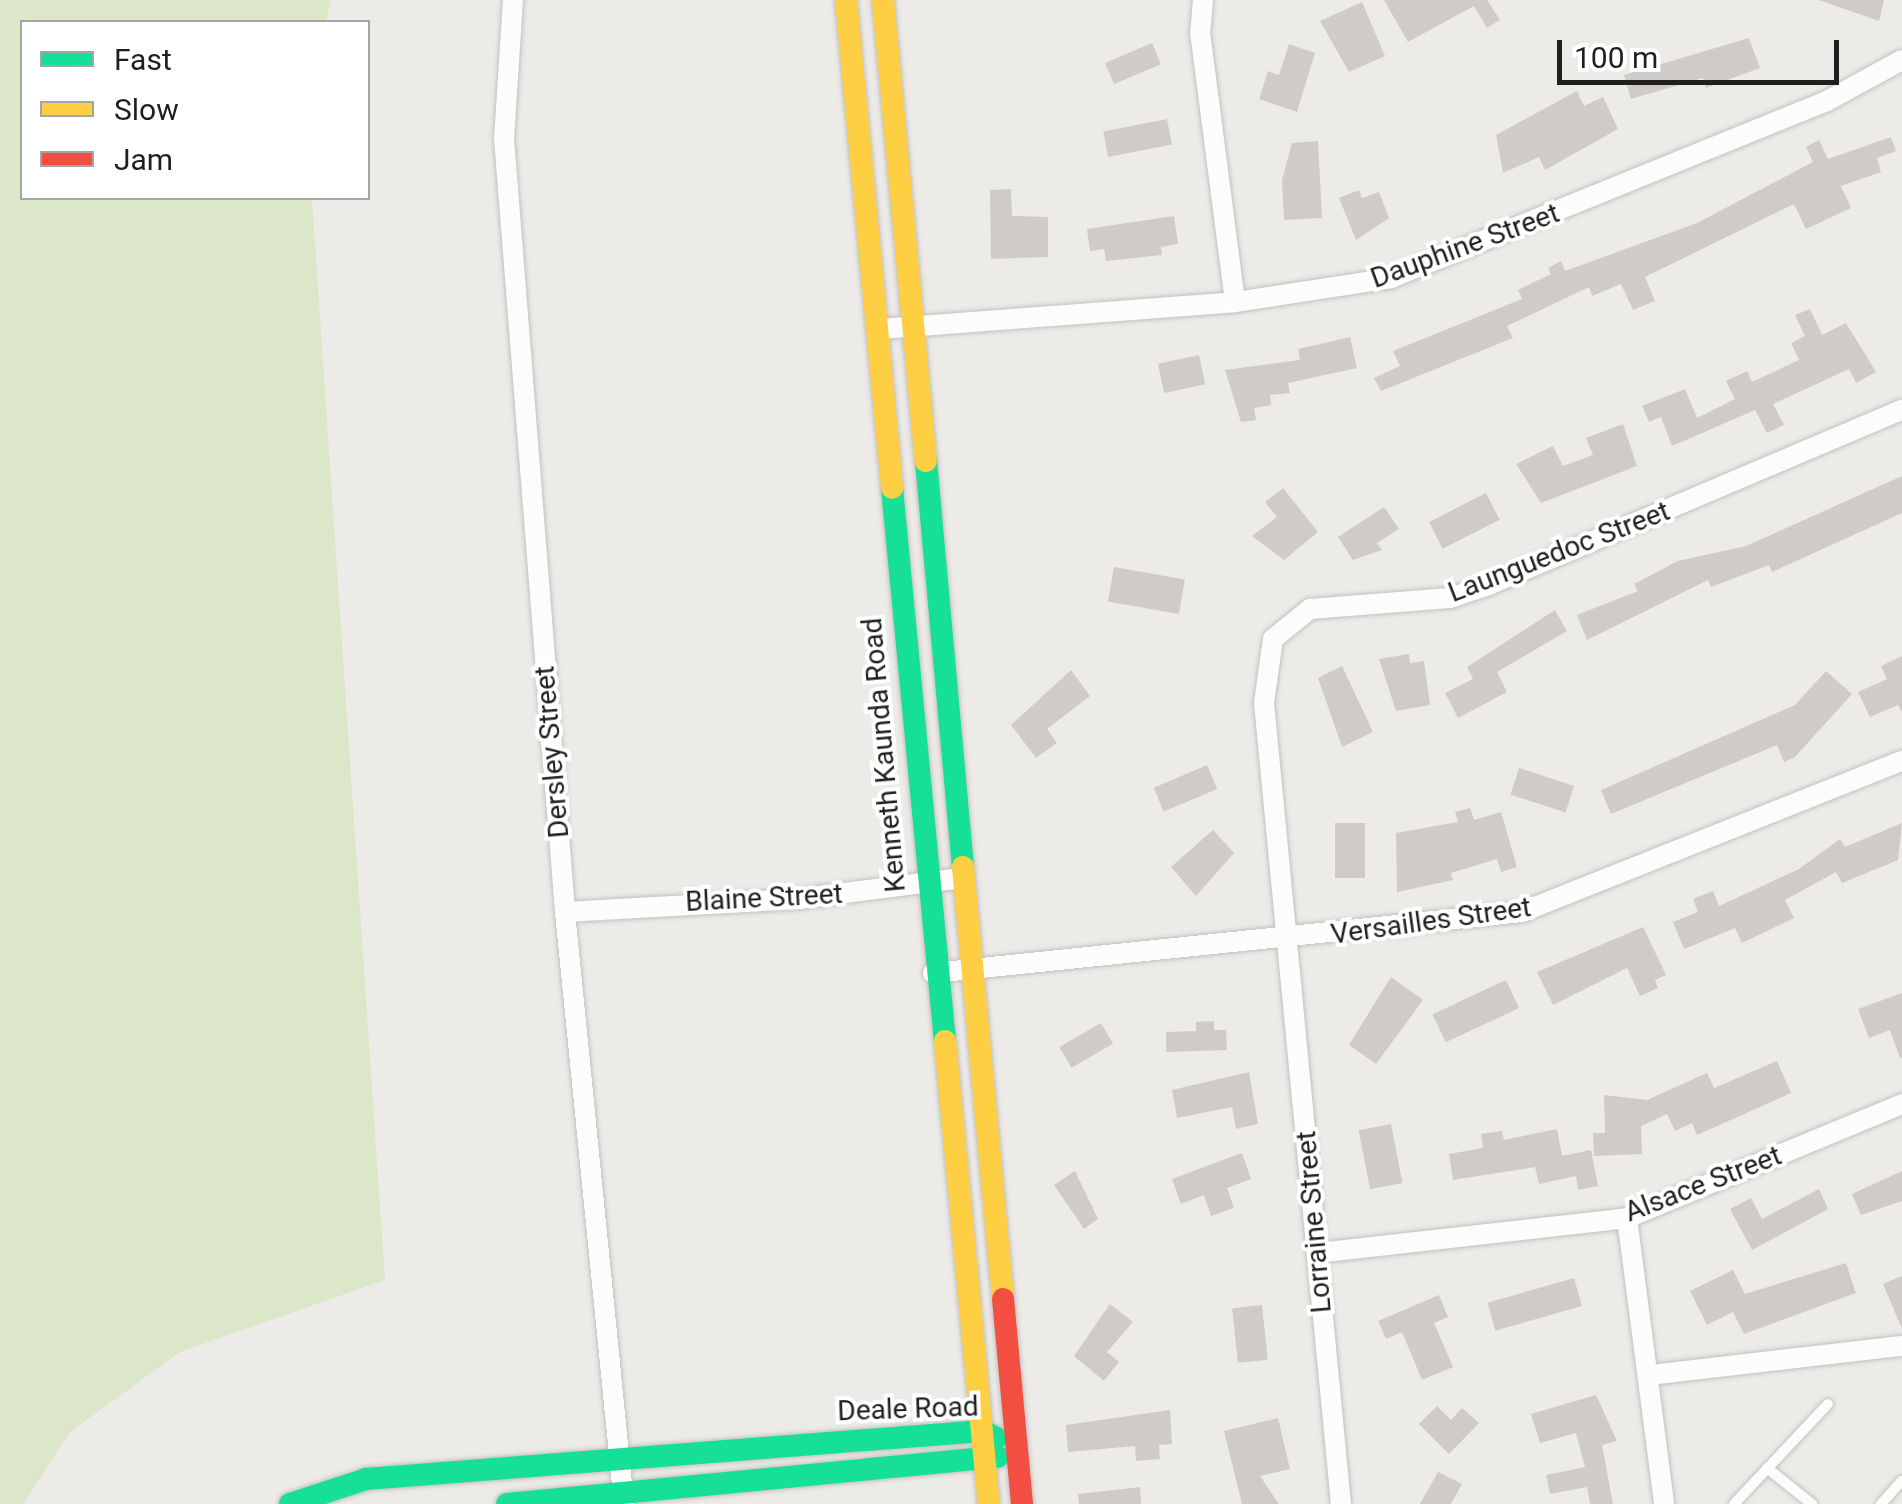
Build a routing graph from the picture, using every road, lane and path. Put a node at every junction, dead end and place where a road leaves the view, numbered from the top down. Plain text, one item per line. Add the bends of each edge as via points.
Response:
1 (513, 0) edge
2 (846, 0) edge
3 (883, 0) edge
4 (1203, 0) edge
5 (1902, 60) edge
6 (1235, 302) junction
7 (879, 329) junction
8 (915, 329) junction
9 (1902, 410) edge
10 (1902, 761) edge
11 (962, 878) junction
12 (925, 884) junction
13 (565, 912) junction
14 (1287, 940) junction
15 (974, 968) junction
16 (934, 973) junction
17 (1902, 1104) edge
18 (1627, 1218) junction
19 (1317, 1253) junction
20 (1902, 1346) edge
21 (1650, 1375) junction
22 (1828, 1404) dead end
23 (983, 1431) junction
24 (1016, 1448) junction
25 (621, 1456) junction
26 (985, 1463) junction
27 (1766, 1468) junction
28 (386, 1477) junction
29 (1902, 1481) edge
30 (624, 1499) edge
31 (290, 1504) edge
32 (388, 1504) edge
33 (507, 1504) edge
34 (988, 1504) edge
35 (1022, 1504) edge
36 (1341, 1504) edge
37 (1664, 1504) edge
38 (1734, 1504) edge
39 (1812, 1504) edge
40 (1881, 1504) edge

1 - 13 street, Dersley Street via 504,138
2 - 7 main road, Kenneth Kaunda Road
3 - 8 main road
4 - 6 street via 1200,32
5 - 6 street, Dauphine Street via 1827,101 1391,278
6 - 8 street, Dauphine Street
7 - 8 street, Dauphine Street
7 - 12 main road, Kenneth Kaunda Road
8 - 11 main road
9 - 14 street, Launguedoc Street via 1489,585 1450,598 1310,610 1289,620 1264,668
10 - 14 street, Versailles Street via 1522,912
11 - 12 street, Blaine Street
11 - 15 main road
12 - 13 street, Blaine Street
12 - 16 main road, Kenneth Kaunda Road
13 - 25 street, Dersley Street
14 - 15 street, Versailles Street
14 - 19 street, Lorraine Street
15 - 16 street, Versailles Street
15 - 24 main road
16 - 23 main road, Kenneth Kaunda Road
17 - 18 street, Alsace Street
18 - 19 street, Alsace Street
18 - 21 street
19 - 36 street, Lorraine Street
20 - 21 street
21 - 37 street
22 - 27 lane
23 - 24 main road, Deale Road
23 - 25 main road, Deale Road
23 - 26 main road, Kenneth Kaunda Road
24 - 26 main road, Deale Road
24 - 35 main road
25 - 28 main road, Deale Road
25 - 30 street, Dersley Street
26 - 30 main road, Deale Road
26 - 34 main road, Kenneth Kaunda Road
27 - 38 lane
27 - 39 lane
28 - 31 main road, Deale Road
28 - 32 main road
29 - 40 lane
30 - 33 main road, Deale Road

